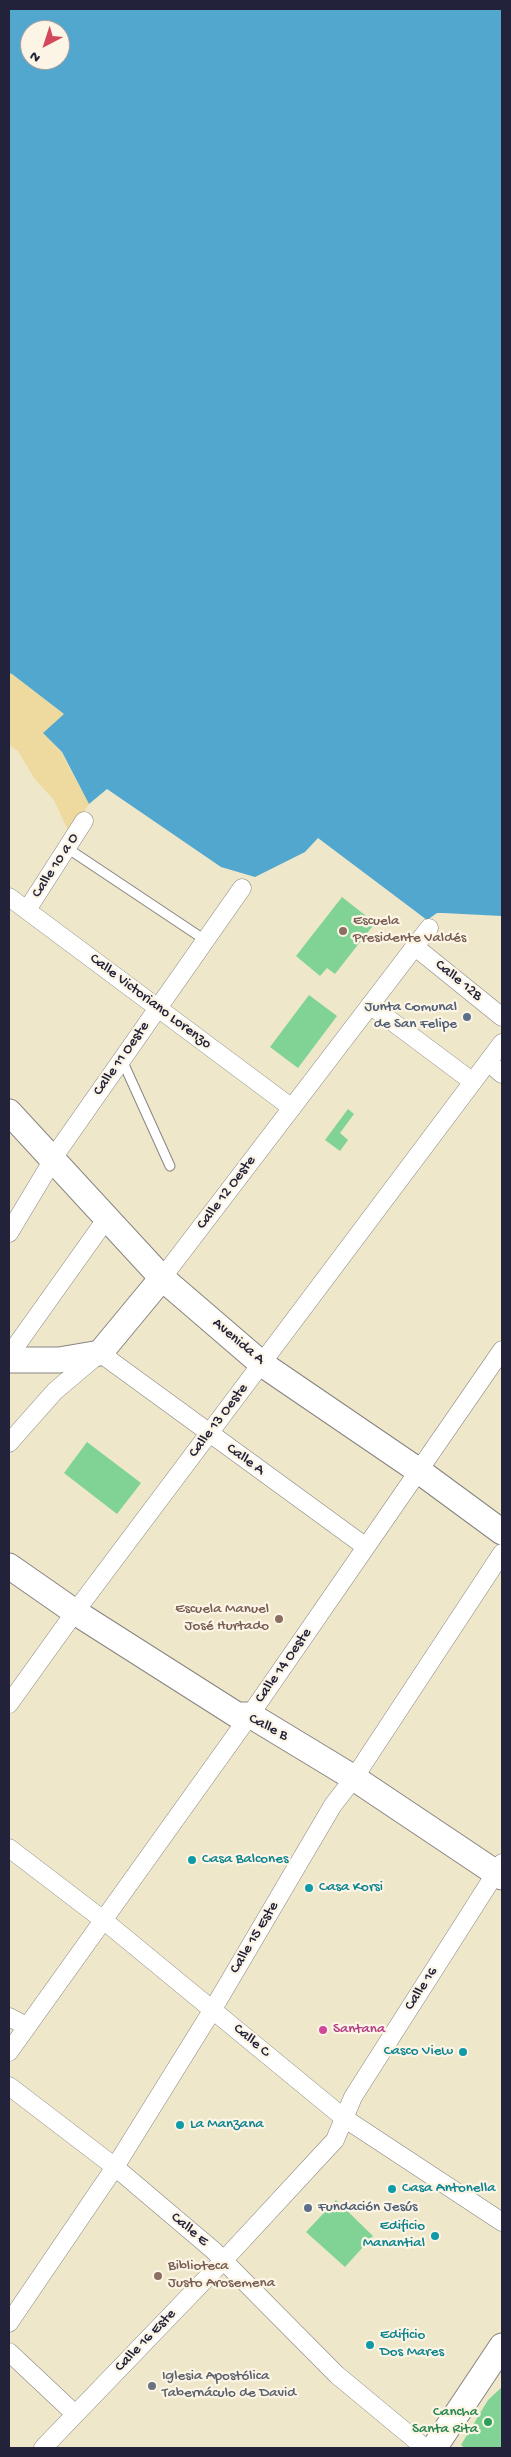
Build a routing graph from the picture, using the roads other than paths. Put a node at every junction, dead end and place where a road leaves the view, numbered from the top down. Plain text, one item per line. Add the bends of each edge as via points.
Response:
1 (84, 821) dead end
2 (67, 848) junction
3 (242, 888) dead end
4 (9, 896) edge
5 (27, 910) junction
6 (429, 928) dead end
7 (205, 940) junction
8 (414, 946) junction
9 (370, 1006) junction
10 (157, 1008) junction
11 (502, 1016) edge
12 (502, 1043) edge
13 (122, 1060) junction
14 (488, 1062) junction
15 (502, 1074) edge
16 (473, 1082) junction
17 (292, 1108) junction
18 (9, 1112) edge
19 (54, 1159) junction
20 (170, 1166) dead end
21 (107, 1218) junction
22 (9, 1233) edge
23 (162, 1278) junction
24 (502, 1350) edge
25 (100, 1353) junction
26 (10, 1360) edge
27 (262, 1364) junction
28 (209, 1434) junction
29 (9, 1444) edge
30 (419, 1471) junction
31 (502, 1532) edge
32 (366, 1547) junction
33 (502, 1553) edge
34 (9, 1566) edge
35 (75, 1612) junction
36 (9, 1704) edge
37 (250, 1715) junction
38 (354, 1778) junction
39 (9, 1848) edge
40 (500, 1871) edge
41 (102, 1919) junction
42 (213, 2009) junction
43 (9, 2017) edge
44 (26, 2026) junction
45 (9, 2052) edge
46 (9, 2086) edge
47 (344, 2118) junction
48 (115, 2167) junction
49 (502, 2222) edge
50 (223, 2262) junction
51 (9, 2323) edge
52 (502, 2346) edge
53 (9, 2352) edge
54 (75, 2414) junction
55 (43, 2448) edge
56 (425, 2448) edge
57 (434, 2448) edge

1 - 2 street, Calle 10 a O
2 - 5 street, Calle 10 a O
2 - 7 lane
3 - 7 street, Calle 11 Oeste
4 - 5 street, Calle Victoriano Lorenzo
5 - 10 street, Calle Victoriano Lorenzo
6 - 8 street, Calle 12 Oeste
7 - 10 street, Calle 11 Oeste
8 - 9 street, Calle 12 Oeste
8 - 11 street, Calle 12B
9 - 16 street
9 - 17 street, Calle 12 Oeste
10 - 13 street, Calle 11 Oeste
10 - 17 street, Calle Victoriano Lorenzo
12 - 14 street, Calle 13 Oeste
13 - 19 street, Calle 11 Oeste
13 - 20 lane
14 - 15 street
14 - 16 street, Calle 13 Oeste
16 - 27 street, Calle 13 Oeste
17 - 23 street, Calle 12 Oeste
18 - 19 street, Avenida A
19 - 21 street, Avenida A
19 - 22 street, Calle 11 Oeste
21 - 23 street, Avenida A
21 - 26 street via 13,1350
23 - 25 street, Calle 12 Oeste
23 - 27 street, Avenida A
24 - 30 street, Calle 14 Oeste
25 - 26 street via 60,1360
25 - 28 street, Calle A
25 - 29 street, Calle 12 Oeste via 55,1391
27 - 28 street, Calle 13 Oeste
27 - 30 street, Avenida A
28 - 32 street, Calle A
28 - 35 street, Calle 13 Oeste
30 - 31 street, Avenida A
30 - 32 street, Calle 14 Oeste
32 - 37 street, Calle 14 Oeste
33 - 38 street, Calle 15 Este
34 - 35 street, Calle B
35 - 36 street, Calle 13 Oeste
35 - 37 street, Calle B via 237,1715
37 - 38 street, Calle B
37 - 41 street, Calle 14 Oeste
38 - 40 street, Calle B
38 - 42 street, Calle 15 Este via 333,1805
39 - 41 street, Calle C
40 - 47 street, Calle 16 via 353,2097
41 - 42 street, Calle C
41 - 44 street, Calle 14 Oeste
42 - 47 street, Calle C
42 - 48 street, Calle 15 Este
43 - 44 street
44 - 45 street, Calle 14 Oeste
46 - 48 street, Calle E
47 - 49 street, Calle C
47 - 50 street, Calle 16 Este via 335,2140
48 - 50 street, Calle E
48 - 51 street, Calle 15 Este
50 - 54 street, Calle 16 Este
50 - 56 street, Calle E via 337,2375
52 - 57 street
53 - 54 street
54 - 55 street, Calle 16 Este

